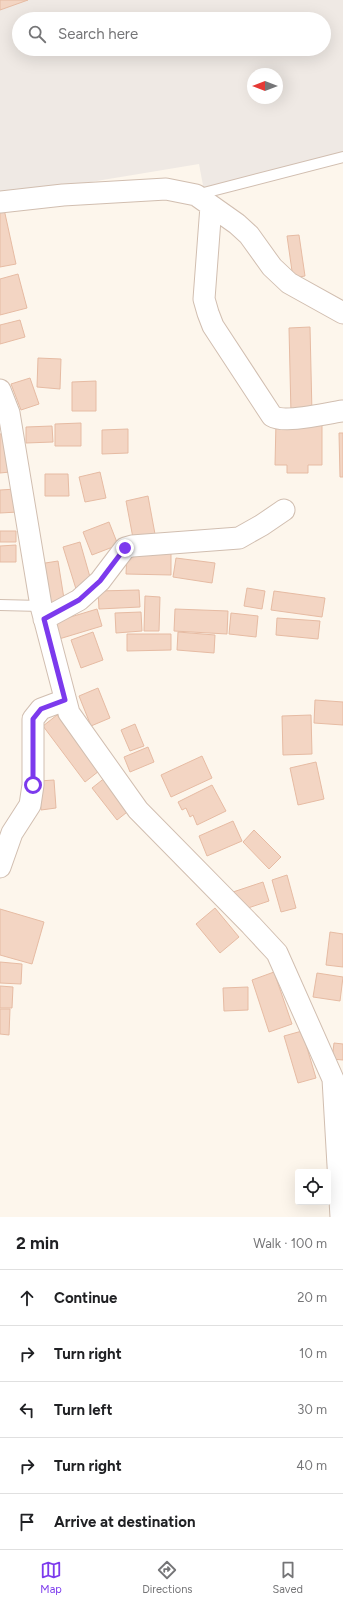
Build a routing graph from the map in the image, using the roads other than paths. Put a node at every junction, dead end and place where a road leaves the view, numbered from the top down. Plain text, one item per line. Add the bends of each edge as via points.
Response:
1 (343, 157) edge
2 (204, 200) junction
3 (0, 202) edge
4 (343, 313) edge
5 (0, 390) edge
6 (343, 411) edge
7 (284, 510) dead end
8 (0, 604) edge
9 (42, 613) junction
10 (65, 700) junction
11 (0, 868) edge
12 (338, 1080) edge
13 (341, 1217) edge

1 - 2 lane
2 - 3 street via 166,189 63,195
2 - 4 street via 249,235 272,267 289,283
2 - 6 street via 204,299 213,326 272,416 287,419
5 - 9 street via 9,413
7 - 9 street via 239,538 125,548 100,581 79,600
8 - 9 lane
9 - 10 street
10 - 11 street via 41,709 33,719 33,785 30,805 12,833
10 - 12 street via 69,713 138,810 277,953
12 - 13 street

